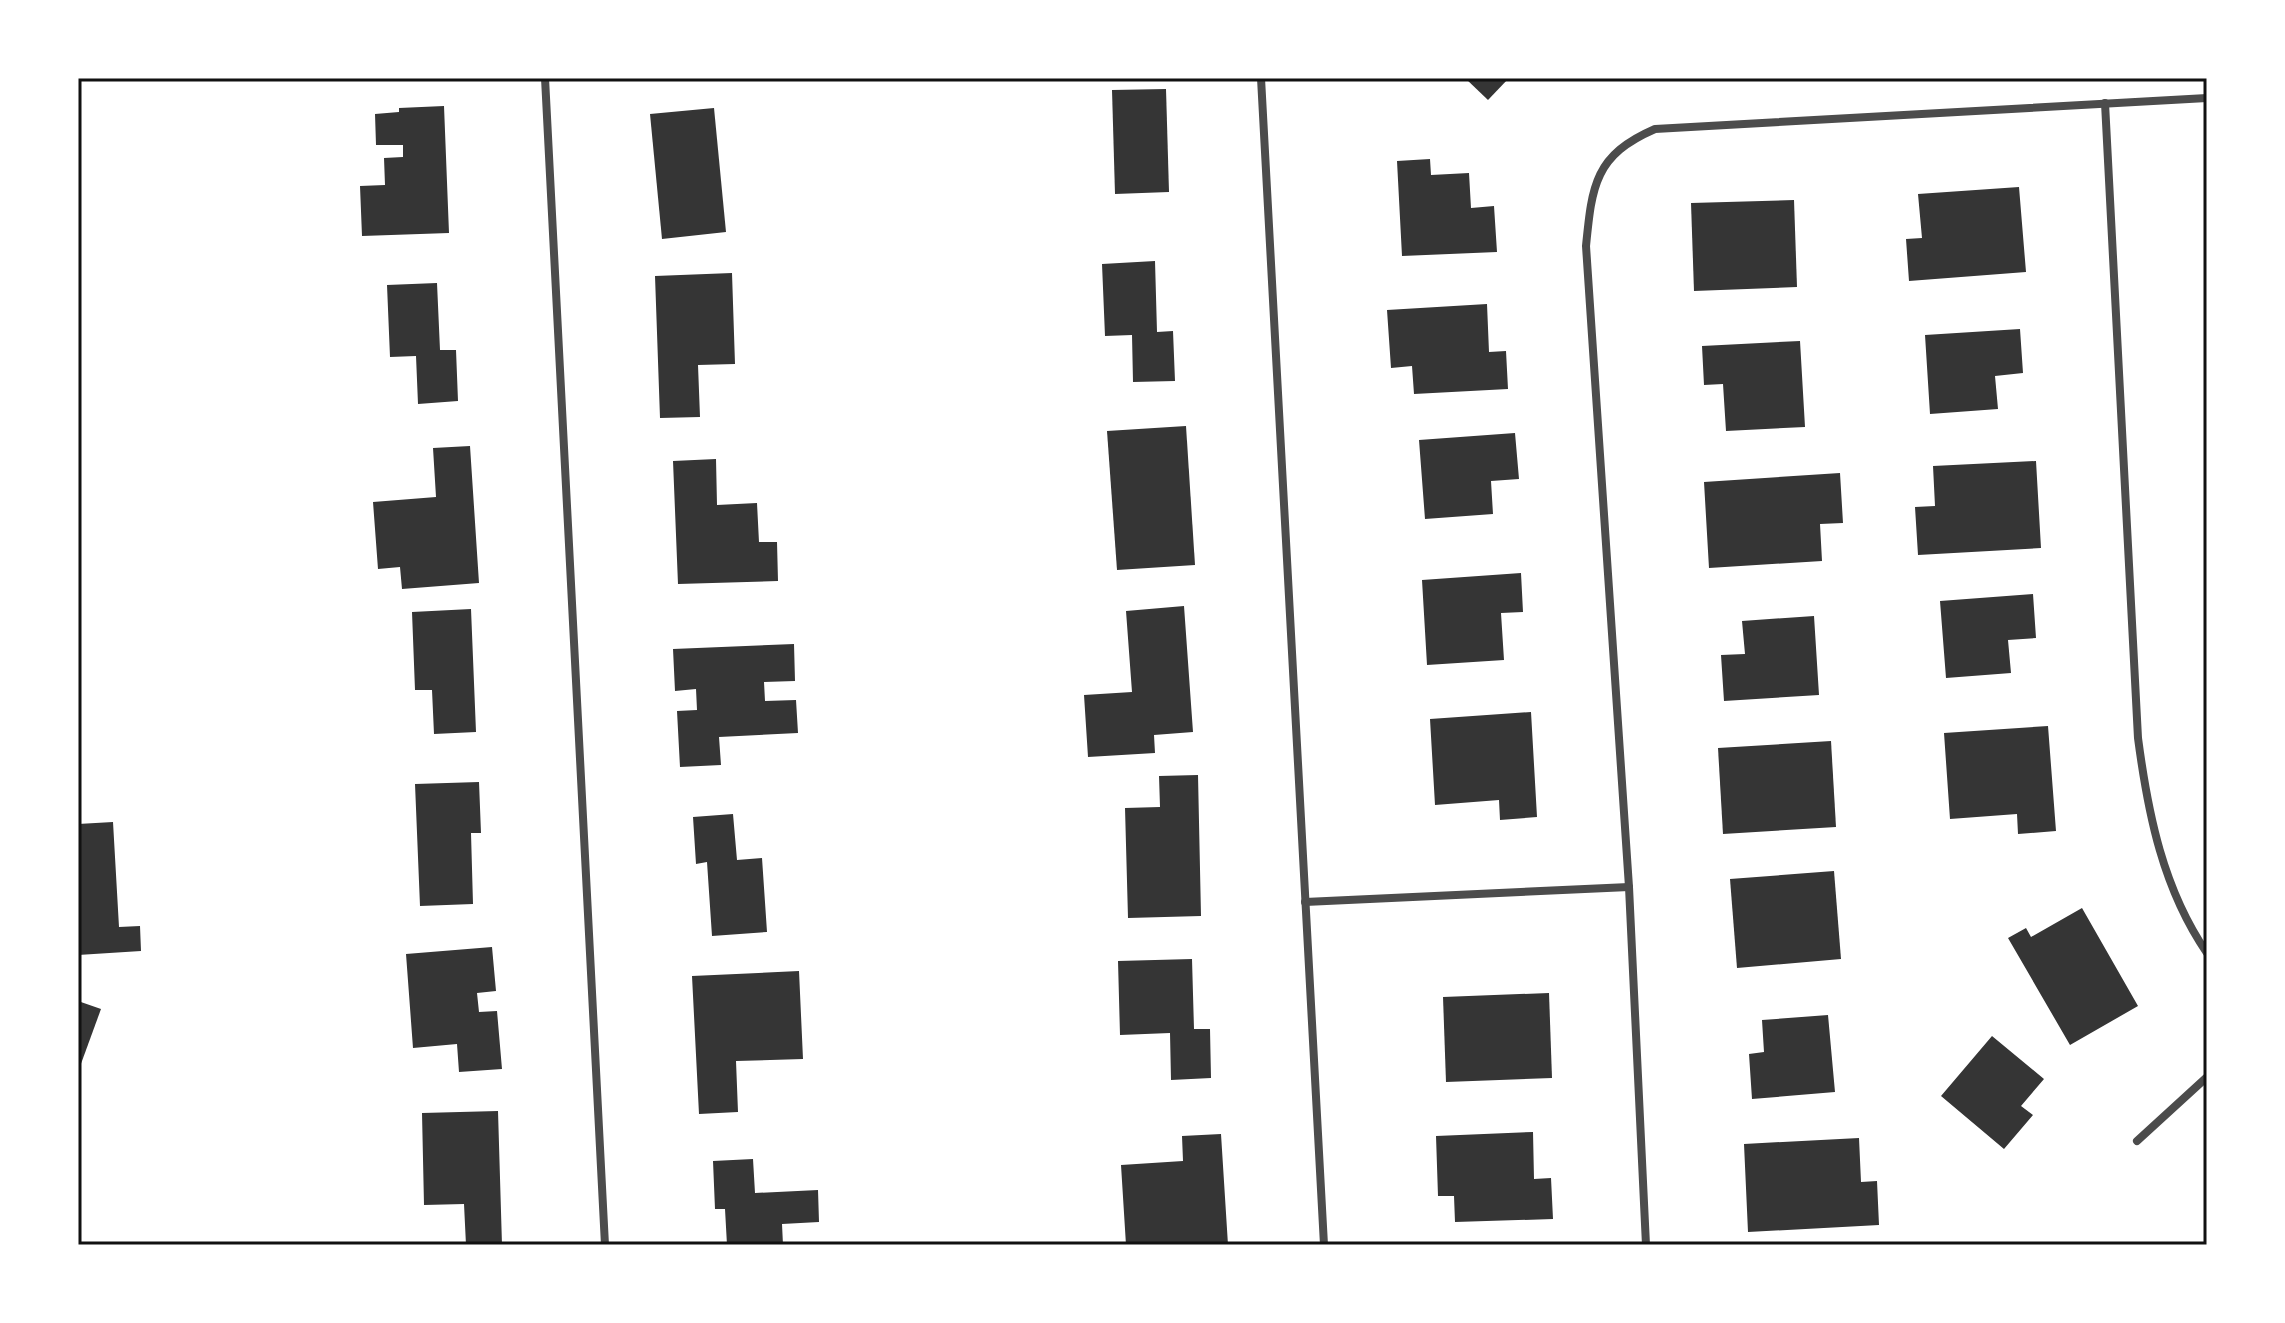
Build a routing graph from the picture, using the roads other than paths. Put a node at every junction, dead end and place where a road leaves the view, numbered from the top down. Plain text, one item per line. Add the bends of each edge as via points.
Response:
1 (545, 78) edge
2 (1261, 78) edge
3 (2207, 98) edge
4 (2105, 103) junction
5 (1629, 887) junction
6 (1305, 902) junction
7 (2207, 953) edge
8 (2207, 1077) edge
9 (2137, 1141) dead end
10 (605, 1245) edge
11 (1324, 1245) edge
12 (1646, 1245) edge

1 - 10 street
2 - 6 street
3 - 4 street
4 - 5 street via 1655,129 1625,142 1603,168 1590,202 1586,246
4 - 7 street via 2138,738 2146,797 2167,877
5 - 6 street
5 - 12 street
6 - 11 street
8 - 9 street

